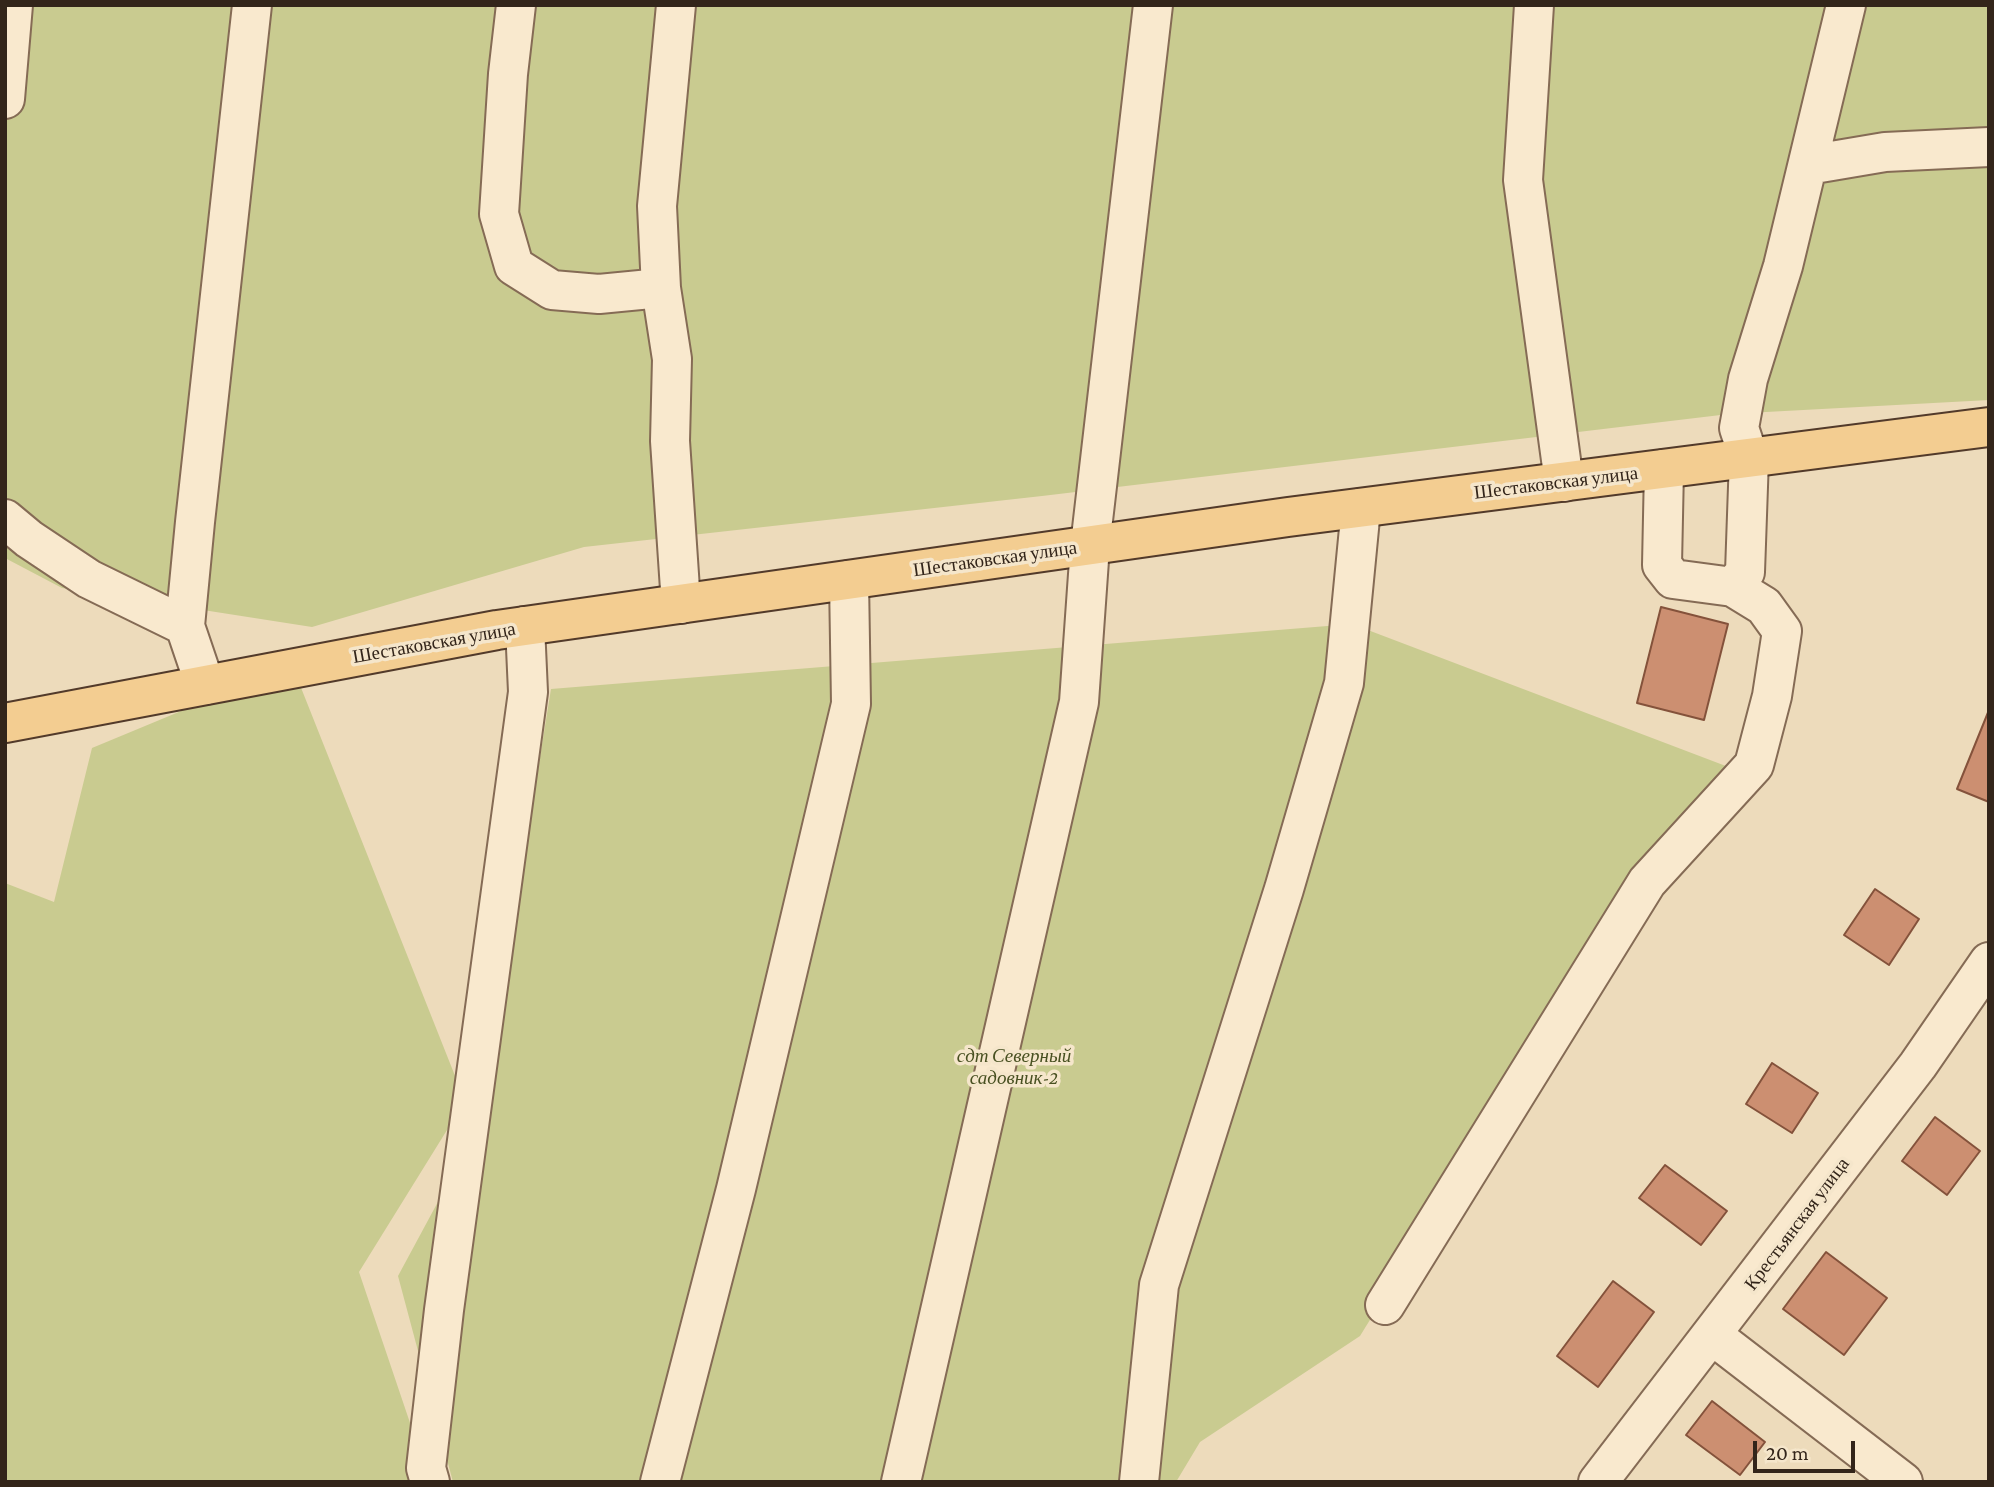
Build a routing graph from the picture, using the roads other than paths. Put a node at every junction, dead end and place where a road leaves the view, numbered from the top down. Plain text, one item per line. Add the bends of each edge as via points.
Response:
1 (13, 5) edge
2 (252, 5) edge
3 (516, 5) edge
4 (676, 5) edge
5 (1153, 5) edge
6 (1534, 5) edge
7 (1846, 5) edge
8 (5, 99) edge
9 (1989, 147) edge
10 (1808, 165) junction
11 (661, 289) junction
12 (1989, 427) edge
13 (1749, 458) junction
14 (1664, 469) junction
15 (1564, 482) junction
16 (1361, 508) junction
17 (5, 519) edge
18 (1090, 546) junction
19 (849, 580) junction
20 (1733, 587) junction
21 (681, 604) junction
22 (186, 626) junction
23 (525, 626) junction
24 (205, 685) junction
25 (5, 723) edge
26 (1989, 962) edge
27 (1385, 1305) dead end
28 (1712, 1335) junction
29 (430, 1482) edge
30 (660, 1482) edge
31 (901, 1482) edge
32 (1139, 1482) edge
33 (1598, 1482) edge
34 (1903, 1482) edge

1 - 8 street
2 - 22 street
3 - 11 street via 499,214 514,266 552,290 598,294
4 - 11 street via 657,206
5 - 18 street
6 - 15 street via 1522,180
7 - 10 street
9 - 10 street via 1885,152
10 - 13 street via 1748,379 1739,428
11 - 21 street via 672,359 670,441
12 - 13 main road, Шестаковская улица
13 - 14 main road, Шестаковская улица
13 - 20 street via 1745,572
14 - 15 main road, Шестаковская улица
14 - 20 street via 1662,565 1672,579
15 - 16 main road, Шестаковская улица
16 - 18 main road, Шестаковская улица
16 - 32 street via 1344,683 1284,889 1158,1284
17 - 22 street via 89,579
18 - 19 main road, Шестаковская улица
18 - 31 street via 1079,702
19 - 21 main road, Шестаковская улица
19 - 30 street via 851,704 736,1189
20 - 27 street via 1764,606 1782,631 1772,696 1754,765 1647,882
21 - 23 main road, Шестаковская улица
22 - 24 street
23 - 24 main road, Шестаковская улица
23 - 29 street via 528,692 444,1310 426,1468
24 - 25 main road, Шестаковская улица
26 - 28 street, Крестьянская улица via 1918,1065
28 - 33 street, Крестьянская улица
28 - 34 street

